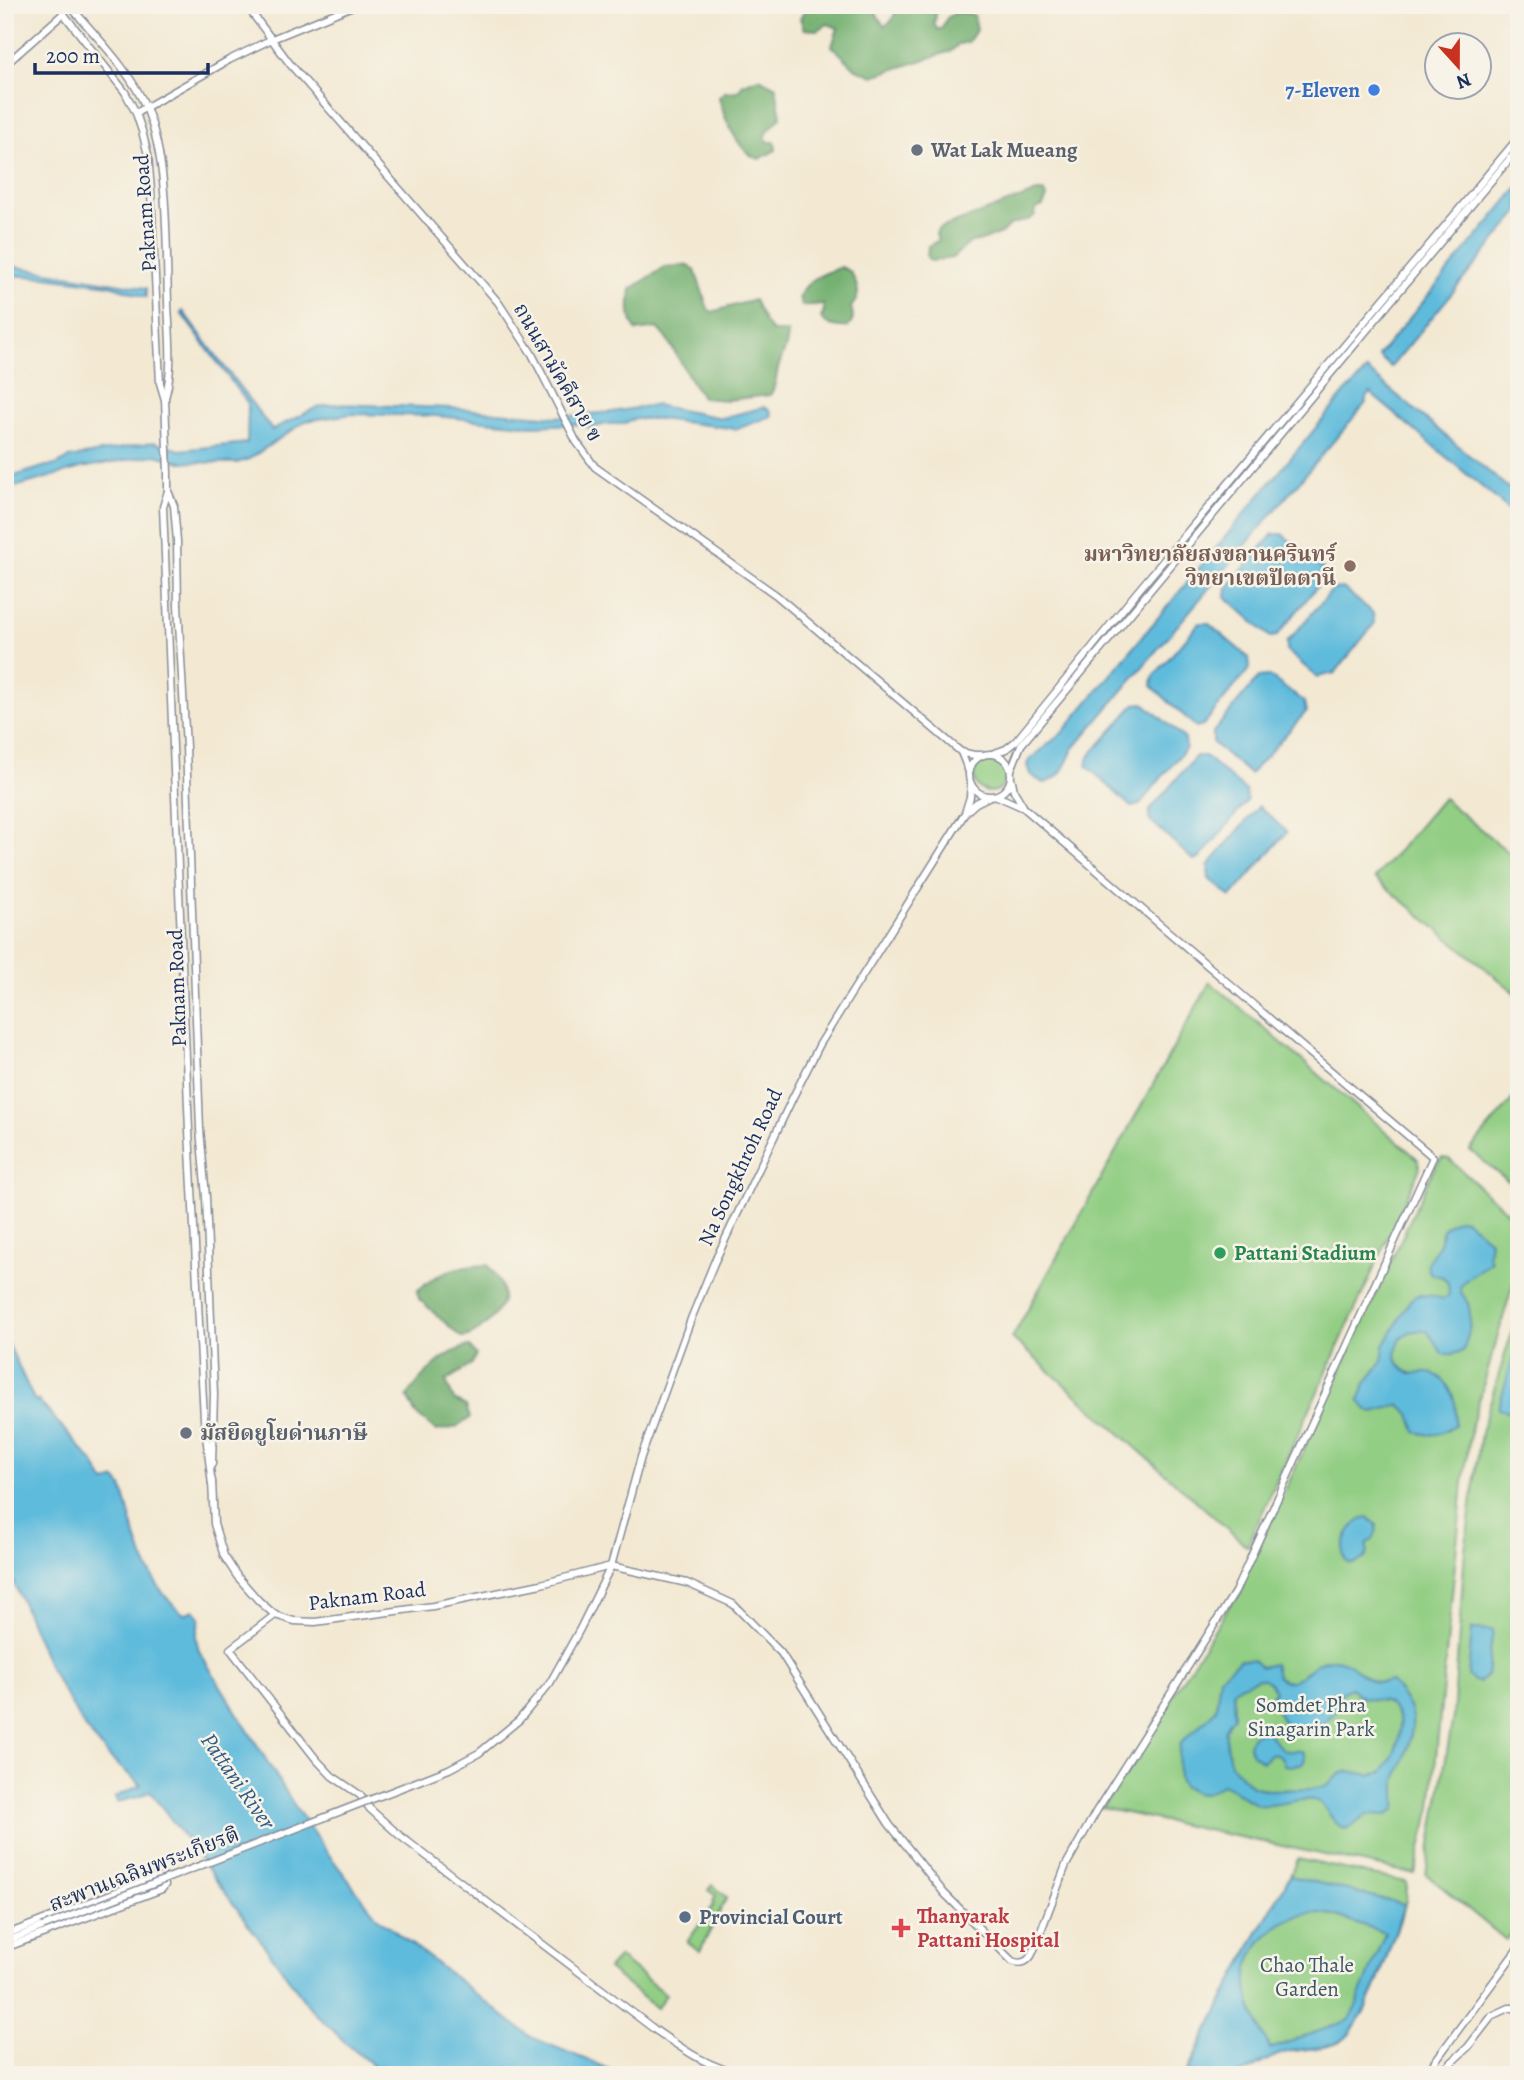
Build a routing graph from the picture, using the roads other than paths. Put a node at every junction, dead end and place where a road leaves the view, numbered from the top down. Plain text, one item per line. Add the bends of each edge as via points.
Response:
1 (246, 5) edge
2 (355, 5) edge
3 (72, 6) edge
4 (63, 13) junction
5 (272, 39) junction
6 (5, 65) edge
7 (146, 108) junction
8 (136, 113) junction
9 (1519, 137) edge
10 (1519, 148) edge
11 (1476, 195) junction
12 (165, 400) junction
13 (168, 491) junction
14 (183, 704) junction
15 (171, 705) junction
16 (961, 752) junction
17 (989, 754) junction
18 (1011, 770) junction
19 (969, 772) junction
20 (1011, 779) junction
21 (971, 784) junction
22 (997, 796) junction
23 (988, 797) junction
24 (1024, 808) junction
25 (965, 813) junction
26 (182, 946) junction
27 (193, 946) junction
28 (212, 1485) junction
29 (611, 1566) junction
30 (275, 1615) junction
31 (416, 1782) joint
32 (5, 1935) edge
33 (5, 1942) edge
34 (1519, 1947) edge
35 (5, 1948) edge
36 (1519, 2008) edge
37 (744, 2075) edge
38 (1425, 2075) edge
39 (1438, 2075) edge

1 - 5 street, ถนนสามัคคีสาย ข
2 - 5 street
3 - 4 street
3 - 7 street, Paknam Road via 124,71
4 - 6 street
4 - 8 street, Paknam Road
5 - 7 street
5 - 16 street, ถนนสามัคคีสาย ข via 498,302 595,467 776,595
7 - 8 street
7 - 12 street, Paknam Road via 160,153 163,192 170,384
8 - 12 street, Paknam Road via 148,155 160,383
9 - 11 street
10 - 11 street
11 - 17 street via 1016,741
11 - 18 street via 1021,745
12 - 13 street, Paknam Road
13 - 14 street, Paknam Road via 177,541
13 - 15 street, Paknam Road via 163,507
14 - 15 street
14 - 27 street, Paknam Road
15 - 26 street, Paknam Road
16 - 17 street
16 - 19 street, ถนนสามัคคีสาย ข
17 - 18 street via 1004,759
17 - 19 street via 975,761
18 - 20 street
19 - 21 street
20 - 22 street
20 - 24 street
21 - 23 street via 977,793
21 - 25 street, Na Songkhroh Road
22 - 23 street
22 - 24 street
23 - 25 street, Na Songkhroh Road
24 - 29 street via 1433,1157 1236,1592 1066,1865 1028,1960 1012,1961 944,1894 889,1824 781,1653 733,1604 687,1583
25 - 29 street, Na Songkhroh Road via 820,1044 714,1264 654,1415
26 - 27 street
26 - 28 street, Paknam Road via 204,1419
27 - 28 street, Paknam Road via 214,1394
28 - 30 street, Paknam Road via 214,1524 224,1556 257,1600
29 - 30 street, Paknam Road via 484,1596 344,1619 304,1622
29 - 31 street, Na Songkhroh Road via 536,1702 479,1753
30 - 37 street via 230,1649 332,1776 360,1795 391,1829 654,2029 695,2058
31 - 33 street, สะพานเฉลิมพระเกียรติ, bridge
32 - 35 street via 152,1878 163,1877 165,1882 162,1889
34 - 38 street
36 - 39 street via 1492,2016

